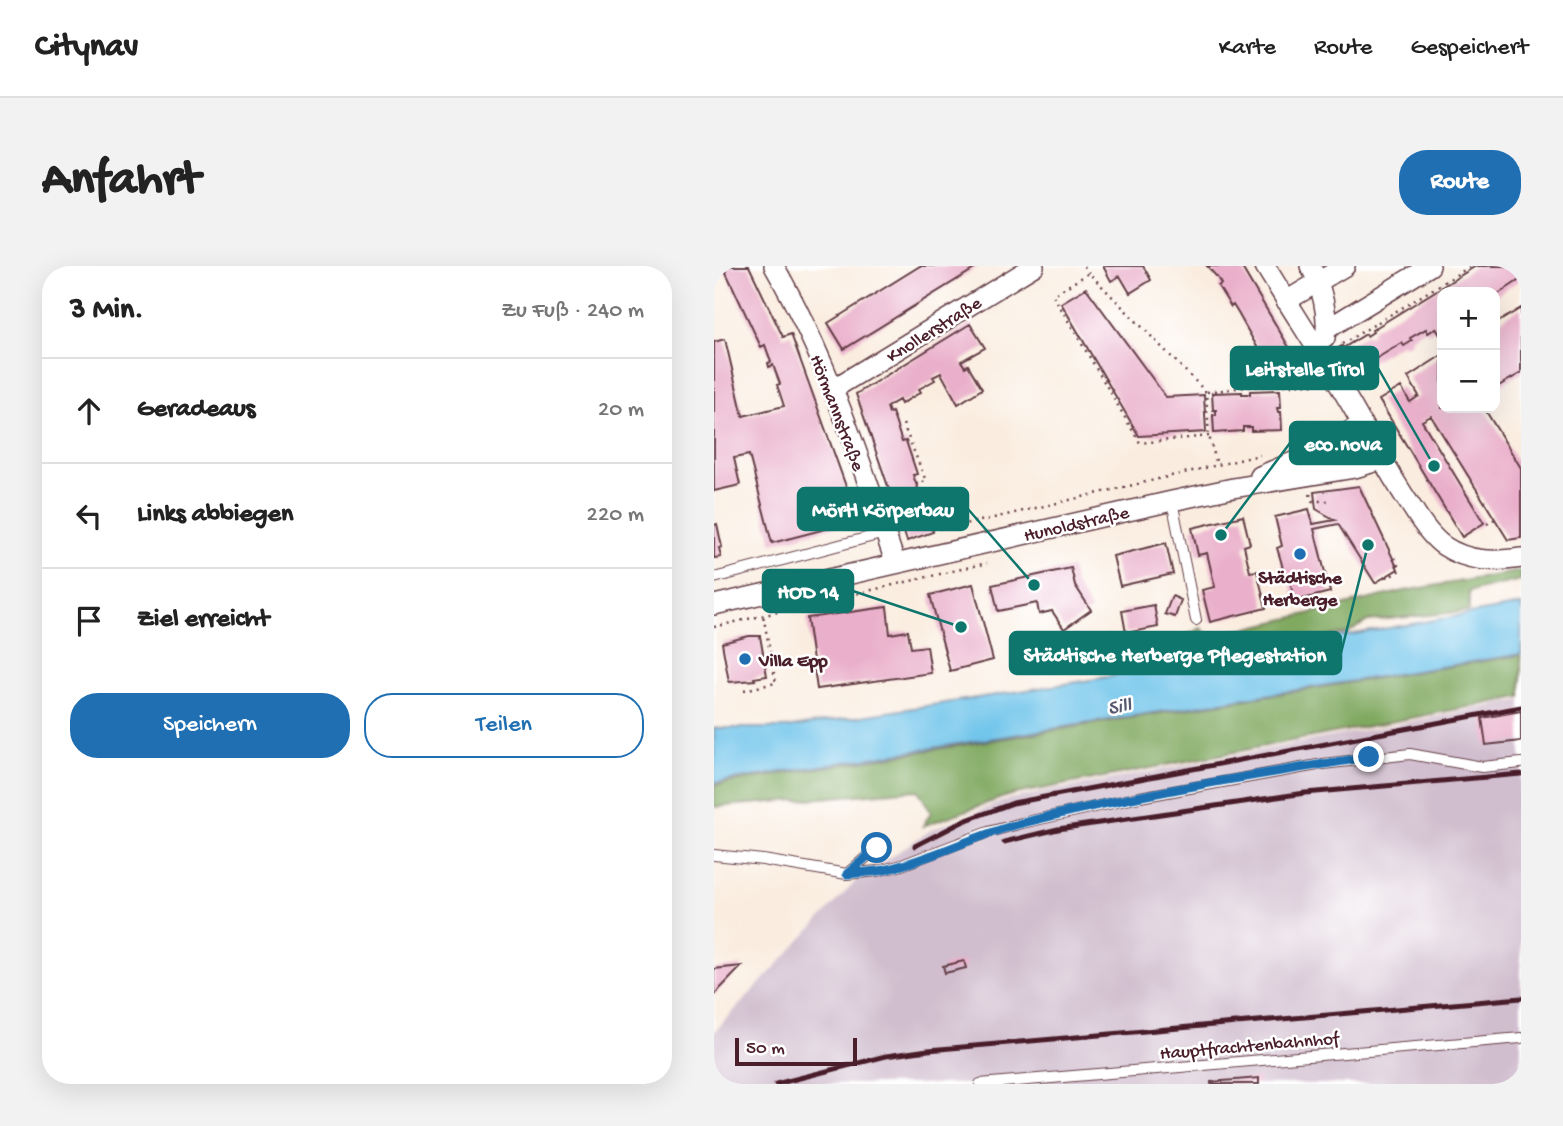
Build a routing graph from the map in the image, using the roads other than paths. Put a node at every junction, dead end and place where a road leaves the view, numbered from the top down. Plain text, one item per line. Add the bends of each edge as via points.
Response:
1 (774, 266) edge
2 (1034, 266) edge
3 (1265, 266) edge
4 (1345, 266) edge
5 (1430, 266) edge
6 (1315, 273) edge
7 (1286, 301) junction
8 (1327, 329) junction
9 (1322, 357) junction
10 (833, 390) junction
11 (1362, 424) junction
12 (1381, 460) junction
13 (1233, 488) junction
14 (1172, 500) junction
15 (885, 533) junction
16 (1521, 558) edge
17 (895, 562) junction
18 (714, 578) edge
19 (714, 605) edge
20 (1196, 620) dead end
21 (1521, 763) edge
22 (877, 848) dead end
23 (714, 855) edge
24 (847, 874) junction
25 (1521, 1038) edge
26 (980, 1084) edge

1 - 10 street, Hörmannstraße
2 - 10 street, Knollerstraße
3 - 7 street
4 - 6 street
5 - 8 street
6 - 7 street
6 - 8 street
7 - 9 street
8 - 9 street
9 - 11 street
10 - 15 street, Hörmannstraße
11 - 12 street
11 - 13 street, Hunoldstraße via 1312,454
12 - 13 street, Hunoldstraße
12 - 16 street via 1440,543 1476,559
13 - 14 street, Hunoldstraße
14 - 17 street, Hunoldstraße
14 - 20 lane
15 - 17 street, Hörmannstraße
15 - 18 lane
17 - 19 street, Hunoldstraße
21 - 24 lane via 1482,767 1410,754 1323,764 1022,823 899,866
22 - 24 lane
23 - 24 lane
25 - 26 lane, Hauptfrachtenbahnhof

